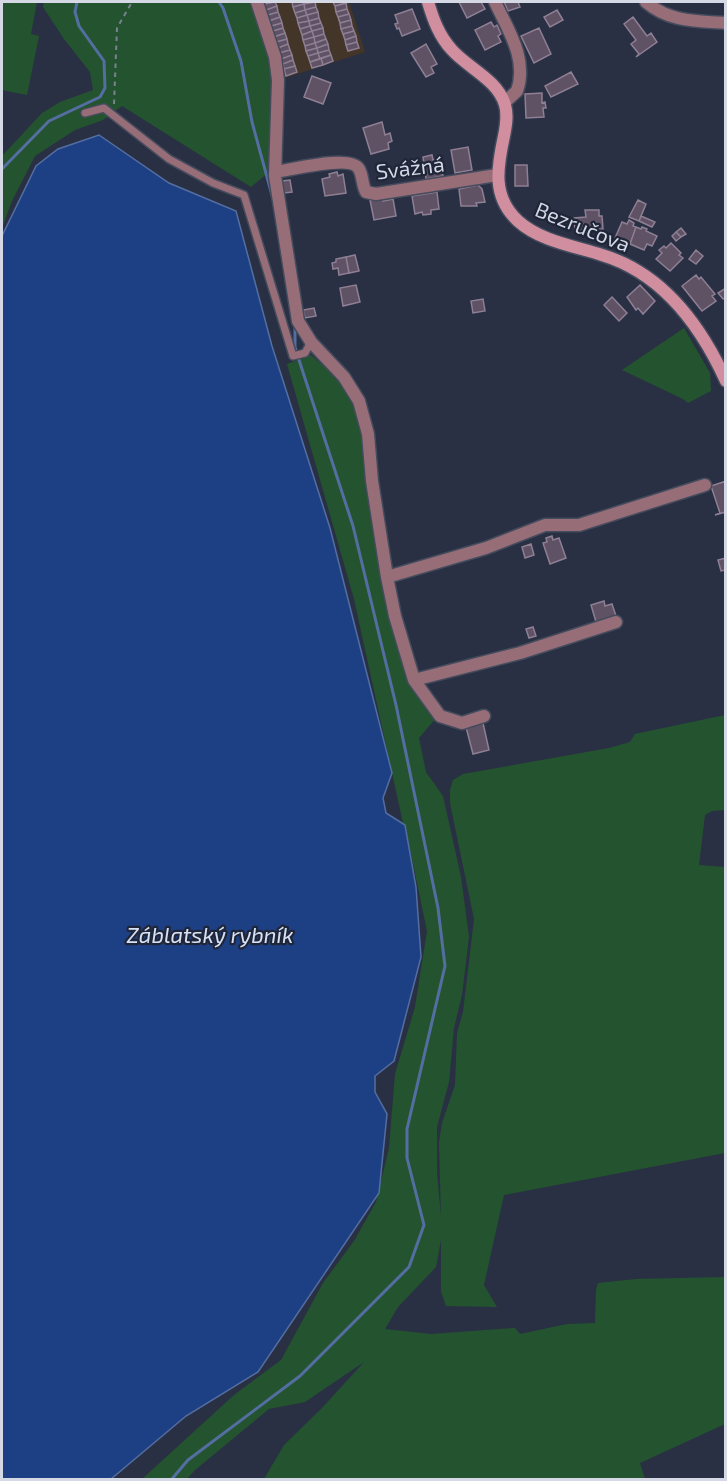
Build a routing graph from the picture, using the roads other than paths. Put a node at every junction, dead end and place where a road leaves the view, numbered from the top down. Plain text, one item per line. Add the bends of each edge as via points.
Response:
1 (257, 2) edge
2 (428, 2) edge
3 (495, 2) edge
4 (646, 2) edge
5 (726, 22) edge
6 (505, 102) junction
7 (85, 113) dead end
8 (275, 172) junction
9 (497, 176) junction
10 (308, 347) junction
11 (726, 381) edge
12 (705, 485) dead end
13 (387, 577) junction
14 (616, 622) dead end
15 (414, 680) junction
16 (484, 716) dead end

1 - 8 street via 275,57 278,80
2 - 6 main road via 445,42 493,85
3 - 6 street via 519,54 517,91
4 - 5 street via 676,19
6 - 9 main road, Bezručova via 507,116
7 - 10 lane via 102,108 169,159 244,195 293,356
8 - 9 street, Svážná via 353,163 359,169 366,192 376,194
8 - 10 street via 298,321
9 - 11 main road, Bezručova via 507,209 529,230 622,262 654,281 694,326
10 - 13 street via 344,377 359,401 368,434
12 - 13 street via 579,525 545,525 486,548
13 - 15 street
14 - 15 street
15 - 16 street via 440,716 462,723

